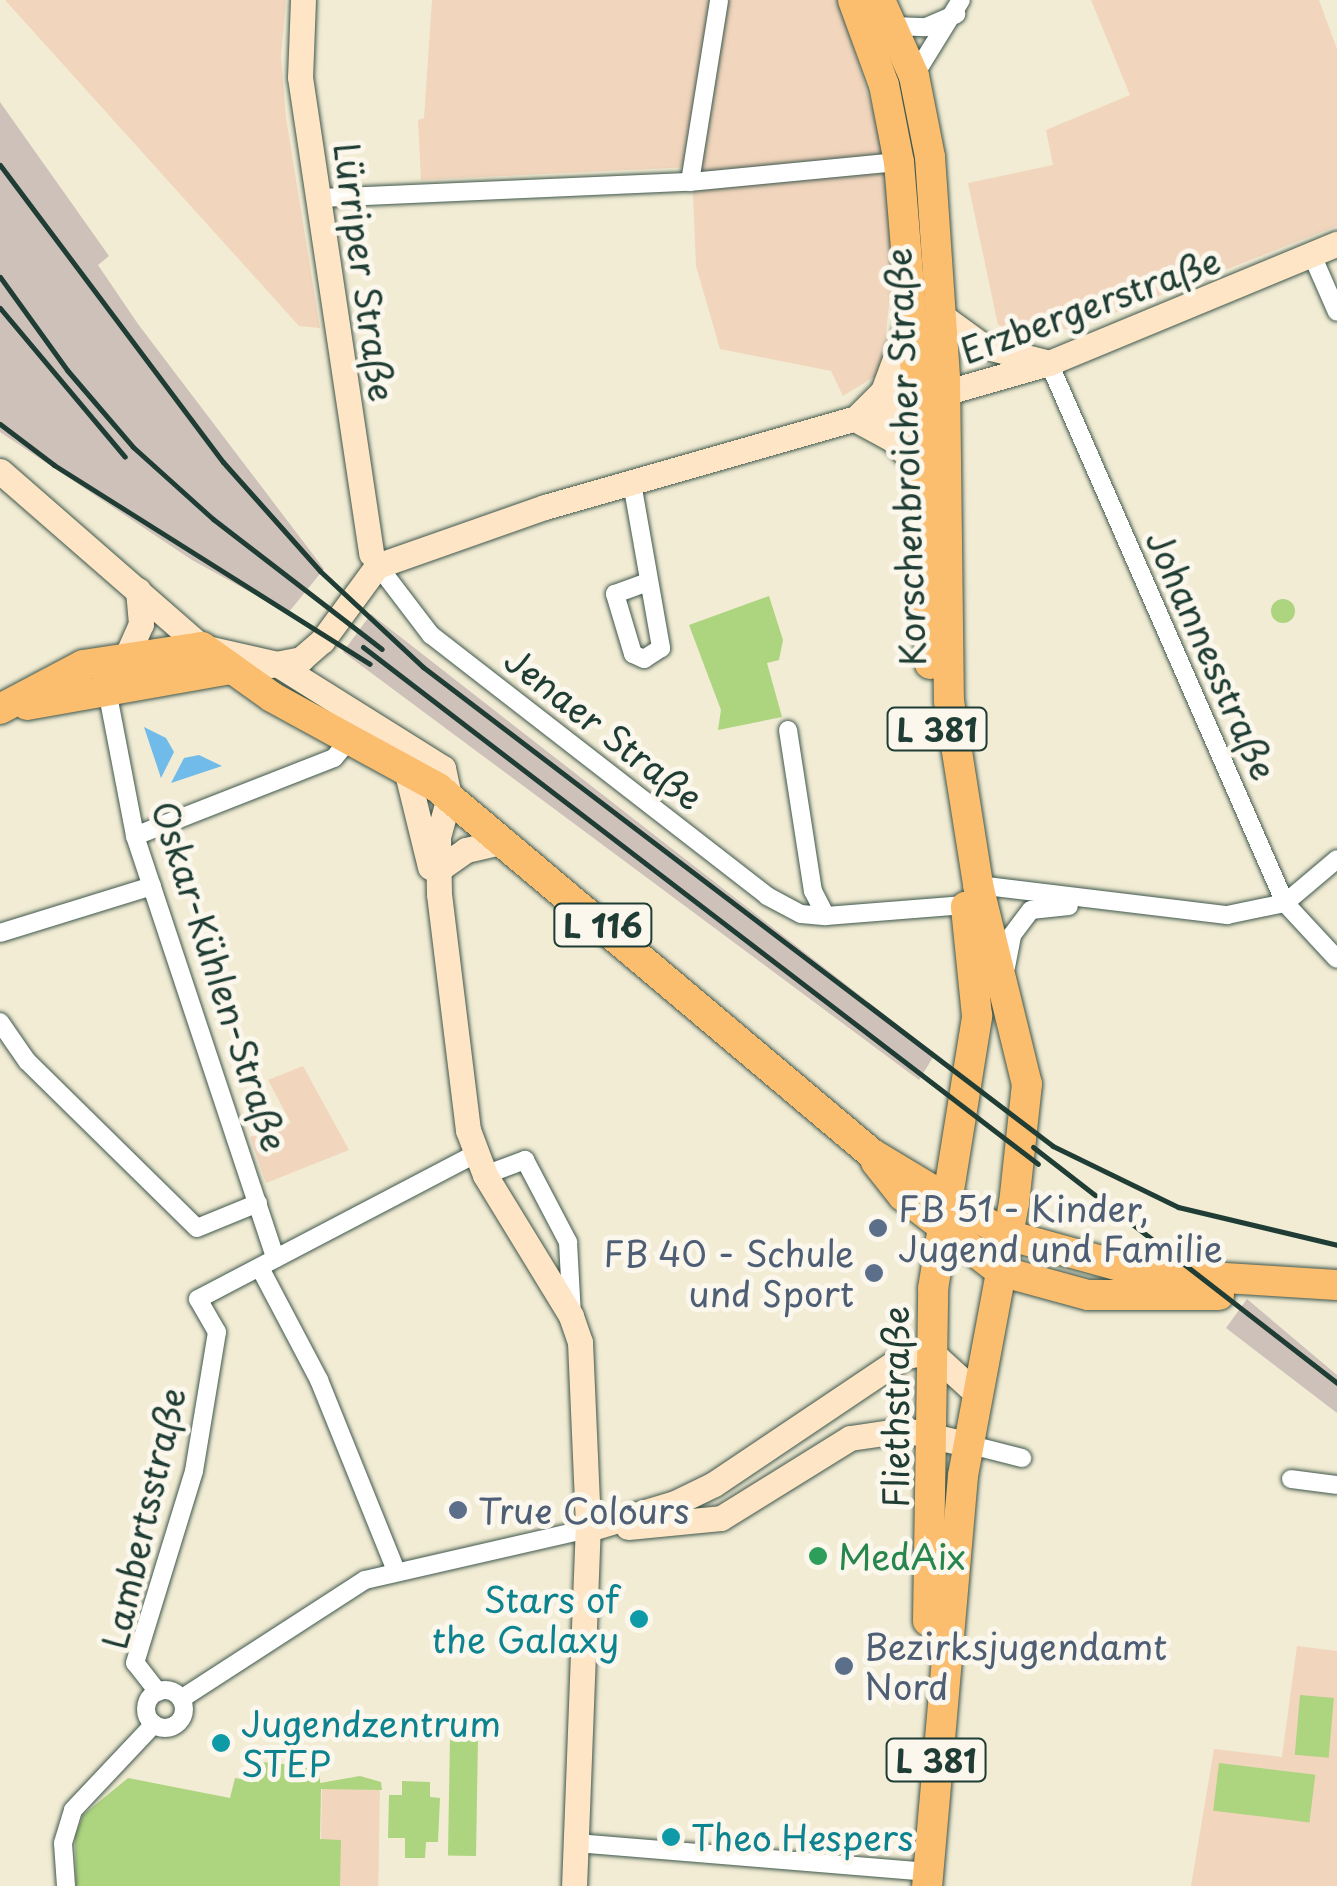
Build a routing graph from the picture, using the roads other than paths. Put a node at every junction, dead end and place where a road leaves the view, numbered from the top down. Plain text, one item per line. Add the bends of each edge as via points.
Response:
1 (303, 0) edge
2 (719, 0) edge
3 (853, 0) edge
4 (959, 7) edge
5 (887, 13) edge
6 (914, 76) junction
7 (899, 162) junction
8 (690, 182) junction
9 (318, 198) junction
10 (1337, 244) edge
11 (1312, 255) junction
12 (1337, 312) edge
13 (911, 316) junction
14 (943, 316) junction
15 (1050, 363) junction
16 (931, 398) junction
17 (855, 419) junction
18 (924, 472) junction
19 (2, 475) edge
20 (632, 483) junction
21 (374, 560) junction
22 (645, 583) dead end
23 (138, 590) junction
24 (322, 641) junction
25 (202, 647) junction
26 (124, 654) junction
27 (276, 664) junction
28 (231, 668) junction
29 (106, 686) junction
30 (334, 696) junction
31 (0, 710) edge
32 (788, 730) dead end
33 (350, 738) junction
34 (405, 765) junction
35 (449, 797) junction
36 (135, 836) junction
37 (505, 841) junction
38 (1337, 859) edge
39 (439, 882) junction
40 (152, 886) junction
41 (972, 895) junction
42 (1098, 903) junction
43 (1286, 903) junction
44 (826, 916) junction
45 (0, 933) edge
46 (1337, 959) edge
47 (1006, 983) junction
48 (0, 1022) edge
49 (954, 1153) junction
50 (871, 1154) junction
51 (480, 1165) junction
52 (946, 1198) junction
53 (258, 1203) junction
54 (973, 1215) junction
55 (940, 1228) junction
56 (1007, 1235) junction
57 (967, 1248) junction
58 (267, 1263) junction
59 (1000, 1271) junction
60 (1337, 1285) edge
61 (1337, 1300) edge
62 (992, 1308) junction
63 (572, 1316) junction
64 (930, 1351) junction
65 (976, 1393) junction
66 (934, 1432) junction
67 (967, 1444) junction
68 (1022, 1458) dead end
69 (1291, 1479) dead end
70 (1337, 1485) edge
71 (588, 1529) junction
72 (395, 1568) junction
73 (158, 1692) junction
74 (182, 1699) junction
75 (154, 1724) junction
76 (576, 1843) junction
77 (918, 1881) edge
78 (66, 1886) edge
79 (574, 1886) edge

1 - 9 street, Lürriper Straße via 300,76
2 - 8 street
3 - 7 main road, Korschenbroicher Straße / L 381 via 884,84
4 - 5 street via 926,27
4 - 6 street
5 - 6 main road, Korschenbroicher Straße / L 381
6 - 14 main road, Korschenbroicher Straße / L 381 via 930,158
7 - 8 street
7 - 13 main road, Korschenbroicher Straße / L 381
8 - 9 street
9 - 21 street, Lürriper Straße
10 - 11 street, Erzbergerstraße
11 - 12 street
11 - 15 street, Erzbergerstraße
13 - 16 main road, Korschenbroicher Straße / L 381
13 - 17 street via 883,391
14 - 15 street via 983,346
14 - 16 main road, Korschenbroicher Straße / L 381
15 - 16 street, Erzbergerstraße
15 - 43 street, Johannesstraße
16 - 17 street, Erzbergerstraße
16 - 18 main road, Korschenbroicher Straße / L 381
16 - 41 main road, Korschenbroicher Straße / L 381 via 949,701
17 - 18 street via 892,440
17 - 20 street, Erzbergerstraße
18 - 41 main road, Korschenbroicher Straße / L 381 via 934,708
19 - 23 street
20 - 21 street, Erzbergerstraße
20 - 22 street
21 - 24 street
21 - 25 street via 296,646
21 - 44 street, Jenaer Straße via 431,635 766,896 800,914
23 - 25 street
23 - 26 street via 141,624
24 - 27 street via 301,659
24 - 30 street
25 - 26 main road
25 - 27 street
25 - 28 main road, L 116
26 - 29 street
26 - 31 main road via 83,665
27 - 28 street
27 - 30 street
28 - 29 main road
28 - 33 main road, L 116
29 - 31 main road
29 - 36 street, Oskar-Kühlen-Straße
30 - 35 street via 437,762
32 - 44 street via 813,892
33 - 34 main road, L 116
33 - 36 street via 340,754
34 - 35 main road, L 116
34 - 39 street
35 - 37 main road, L 116
35 - 39 street
36 - 40 street, Oskar-Kühlen-Straße
37 - 39 street via 466,850
37 - 50 main road, L 116
38 - 43 street
39 - 51 street
40 - 45 street
40 - 53 street, Oskar-Kühlen-Straße
41 - 42 street, Jenaer Straße
41 - 44 street, Jenaer Straße
41 - 47 main road, Korschenbroicher Straße / L 381
41 - 49 main road, Korschenbroicher Straße / L 381 via 977,1016
42 - 43 street via 1227,915
42 - 47 street via 1031,910 1012,936
43 - 46 street, Johannesstraße
47 - 56 main road, Korschenbroicher Straße / L 381 via 1027,1084
48 - 53 street via 27,1061 197,1228
49 - 52 main road, Korschenbroicher Straße / L 381
49 - 54 main road
50 - 52 main road, L 116
50 - 55 main road, L 116
51 - 58 street
51 - 63 street
51 - 63 street via 525,1160 568,1242
52 - 54 main road, L 116
52 - 55 main road, Korschenbroicher Straße / L 381
52 - 57 main road
53 - 58 street, Oskar-Kühlen-Straße
54 - 56 main road, L 116
54 - 59 main road
55 - 57 main road, L 116
55 - 64 main road, Fliethstraße / L 381
56 - 59 main road, Korschenbroicher Straße / L 381
56 - 60 main road, L 116 via 1144,1273
57 - 59 main road, L 116
57 - 62 main road
58 - 72 street, Oskar-Kühlen-Straße
58 - 73 street, Lambertsstraße via 198,1299 217,1332 196,1458 135,1663
59 - 61 main road, L 116 via 1088,1295
59 - 62 main road, Fliethstraße / L 381
62 - 65 main road, Fliethstraße / L 381
63 - 71 street via 582,1360
64 - 65 street
64 - 66 main road, Fliethstraße / L 381
64 - 71 street via 896,1360 714,1484
65 - 67 main road, Fliethstraße / L 381
66 - 67 street
66 - 71 street via 870,1433 830,1445 722,1518
66 - 77 main road, Fliethstraße / L 381
67 - 68 street
67 - 77 main road, Fliethstraße / L 381
69 - 70 street
71 - 72 street
71 - 76 street
72 - 74 street via 299,1618
73 - 74 street
73 - 75 street via 147,1707
74 - 75 street via 178,1724
75 - 78 street via 116,1771 82,1796 63,1843
76 - 77 street
76 - 79 street

